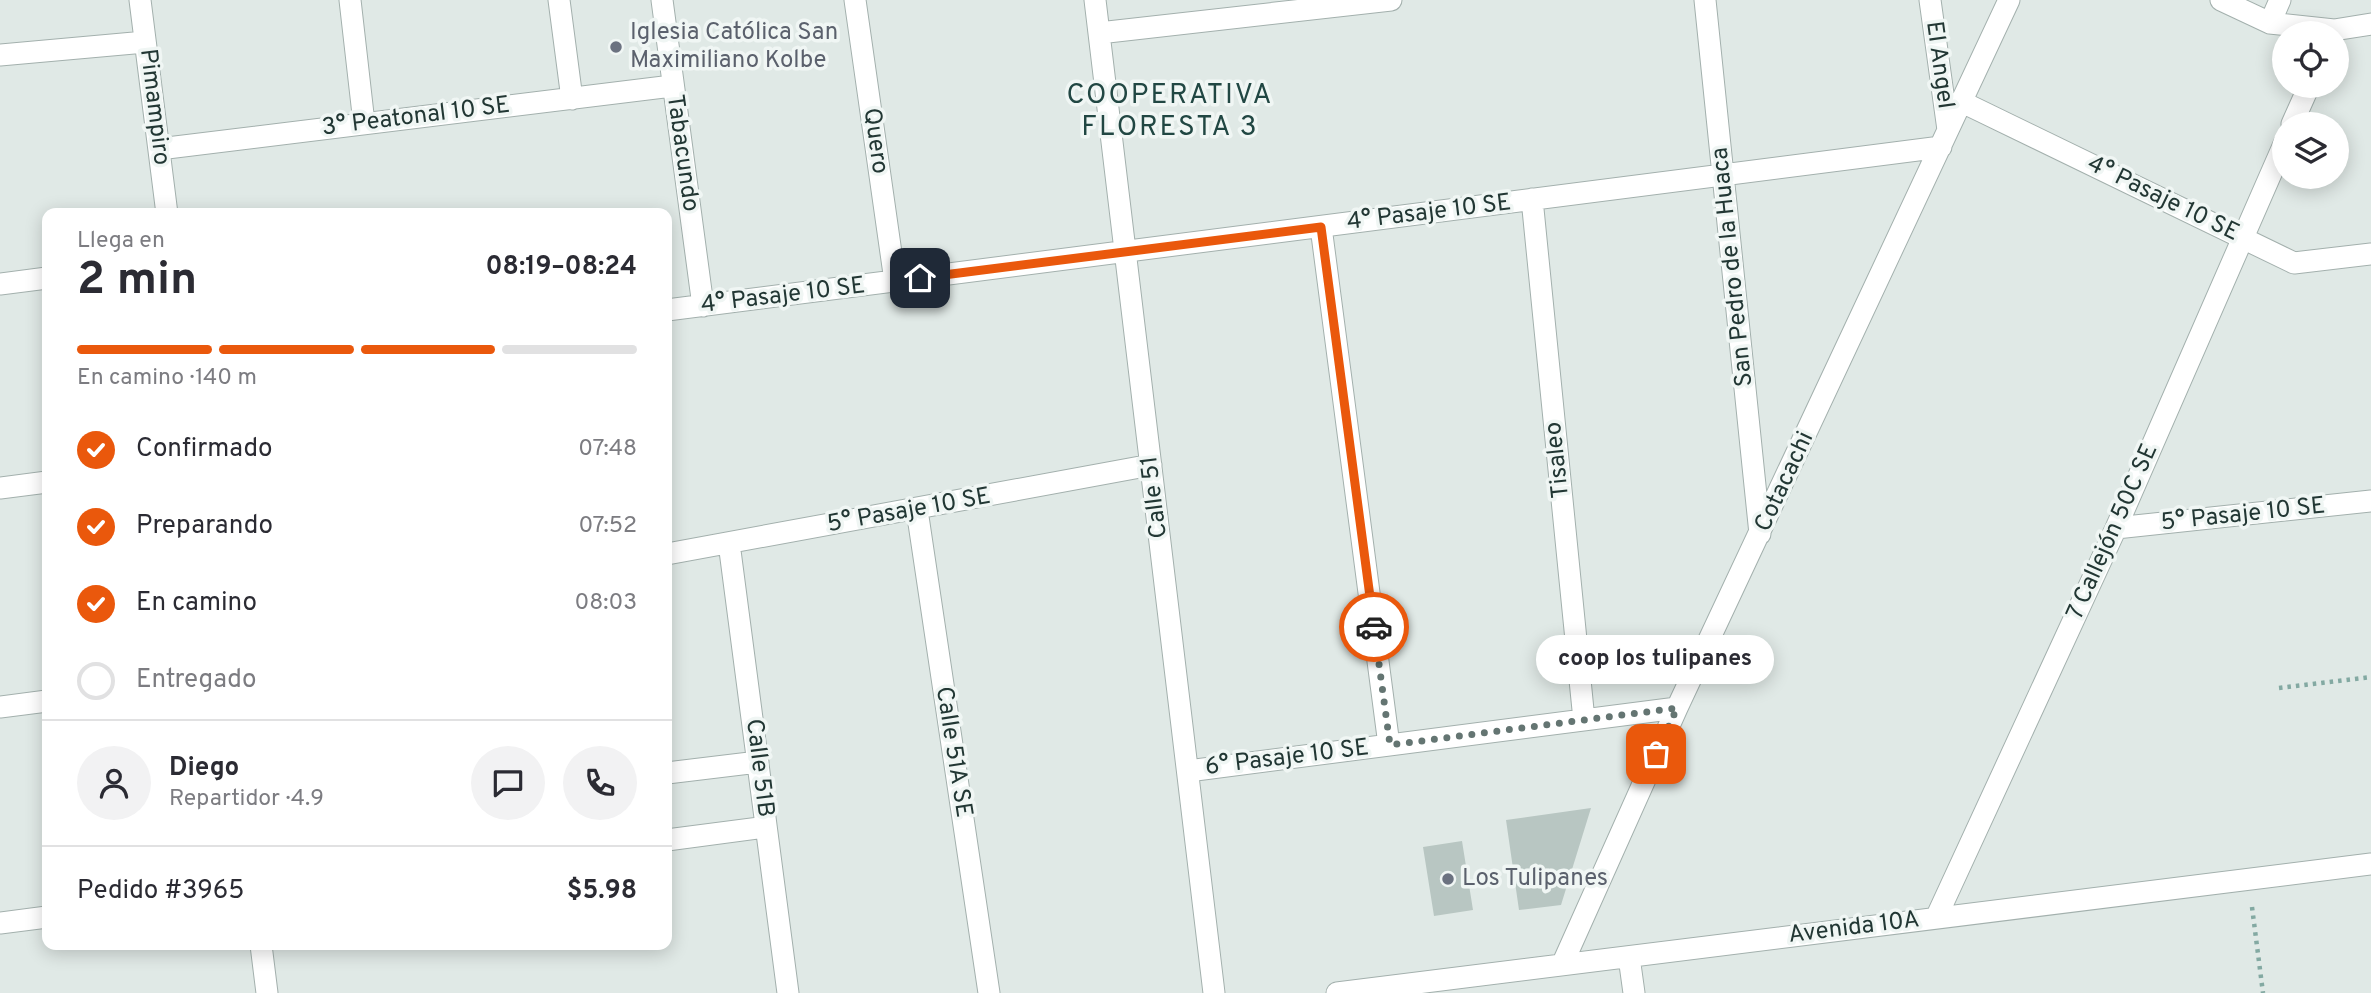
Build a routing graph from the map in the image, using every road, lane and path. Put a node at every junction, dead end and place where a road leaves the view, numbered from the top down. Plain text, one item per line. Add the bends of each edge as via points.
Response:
1 (140, 0) edge
2 (350, 0) edge
3 (559, 0) edge
4 (662, 0) edge
5 (855, 0) edge
6 (1095, 0) edge
7 (1391, 0) edge
8 (1705, 0) edge
9 (1930, 0) edge
10 (2009, 0) edge
11 (2221, 0) edge
12 (2280, 0) edge
13 (1311, 5) edge
14 (2270, 23) joint
15 (2371, 24) edge
16 (2349, 28) edge
17 (1099, 33) junction
18 (145, 42) junction
19 (0, 55) edge
20 (673, 86) junction
21 (572, 99) junction
22 (1962, 102) junction
23 (364, 123) junction
24 (1945, 139) junction
25 (159, 149) junction
26 (2272, 171) edge
27 (1724, 175) junction
28 (1532, 199) junction
29 (166, 208) edge
30 (1321, 227) junction
31 (2242, 238) junction
32 (1125, 252) junction
33 (2371, 254) edge
34 (42, 279) edge
35 (895, 281) junction
36 (0, 284) edge
37 (704, 306) junction
38 (672, 309) edge
39 (1151, 465) junction
40 (42, 483) edge
41 (0, 488) edge
42 (2371, 502) edge
43 (917, 510) junction
44 (2116, 528) junction
45 (1760, 535) junction
46 (729, 544) junction
47 (672, 553) edge
48 (2371, 677) edge
49 (2280, 688) dead end
50 (42, 702) edge
51 (0, 708) edge
52 (1677, 708) junction
53 (1584, 720) junction
54 (1390, 745) junction
55 (758, 762) junction
56 (1188, 771) junction
57 (672, 772) edge
58 (766, 827) junction
59 (672, 839) edge
60 (2371, 864) edge
61 (2248, 880) junction
62 (42, 918) edge
63 (1936, 918) junction
64 (0, 923) edge
65 (262, 950) edge
66 (1629, 957) junction
67 (1562, 965) junction
68 (267, 993) edge
69 (788, 993) edge
70 (989, 993) edge
71 (1214, 993) edge
72 (1337, 993) edge
73 (1634, 993) edge
74 (2263, 993) edge

1 - 18 street, Pimampiro
2 - 23 street
3 - 21 street
4 - 20 street, Tabacundo
5 - 35 street, Quero
6 - 17 street, Calle 51
7 - 13 street
8 - 27 street, San Pedro de la Huaca
9 - 24 street, El Angel
10 - 22 street, Cotacachi
11 - 14 street
12 - 14 street
13 - 17 street
15 - 16 street
17 - 32 street, Calle 51
18 - 19 street
18 - 25 street, Pimampiro
20 - 21 street, 3° Peatonal 10 SE
20 - 37 street, Tabacundo
21 - 23 street, 3° Peatonal 10 SE
22 - 24 street, Cotacachi
22 - 31 street, 4° Pasaje 10 SE
23 - 25 street, 3° Peatonal 10 SE
24 - 27 street, 4° Pasaje 10 SE
24 - 45 street, Cotacachi
25 - 29 street, Pimampiro
26 - 31 street, 7 Callejón 50C SE
27 - 28 street, 4° Pasaje 10 SE
27 - 45 street, San Pedro de la Huaca
28 - 30 street, 4° Pasaje 10 SE
28 - 53 street, Tisaleo
30 - 32 street, 4° Pasaje 10 SE
30 - 54 street
31 - 33 street, 4° Pasaje 10 SE via 2294,263
31 - 44 street, 7 Callejón 50C SE
32 - 35 street, 4° Pasaje 10 SE
32 - 39 street, Calle 51
34 - 36 street
35 - 37 street, 4° Pasaje 10 SE
37 - 38 street, 4° Pasaje 10 SE
39 - 43 street, 5° Pasaje 10 SE
39 - 56 street, Calle 51
40 - 41 street
42 - 44 street, 5° Pasaje 10 SE
43 - 46 street, 5° Pasaje 10 SE
43 - 70 street, Calle 51A SE
44 - 63 street, 7 Callejón 50C SE
45 - 52 street, Cotacachi
46 - 47 street, 5° Pasaje 10 SE
46 - 55 street, Calle 51B
48 - 49 path
50 - 51 street
52 - 53 street, 6° Pasaje 10 SE
52 - 67 street, Cotacachi
53 - 54 street, 6° Pasaje 10 SE
54 - 56 street, 6° Pasaje 10 SE
55 - 57 street
55 - 58 street, Calle 51B
56 - 71 street, Calle 51
58 - 59 street
58 - 69 street, Calle 51B
60 - 61 street, Avenida 10A
61 - 63 street, Avenida 10A
61 - 74 path
62 - 64 street
63 - 66 street, Avenida 10A
65 - 68 street
66 - 67 street, Avenida 10A
66 - 73 street
67 - 72 street, Avenida 10A

